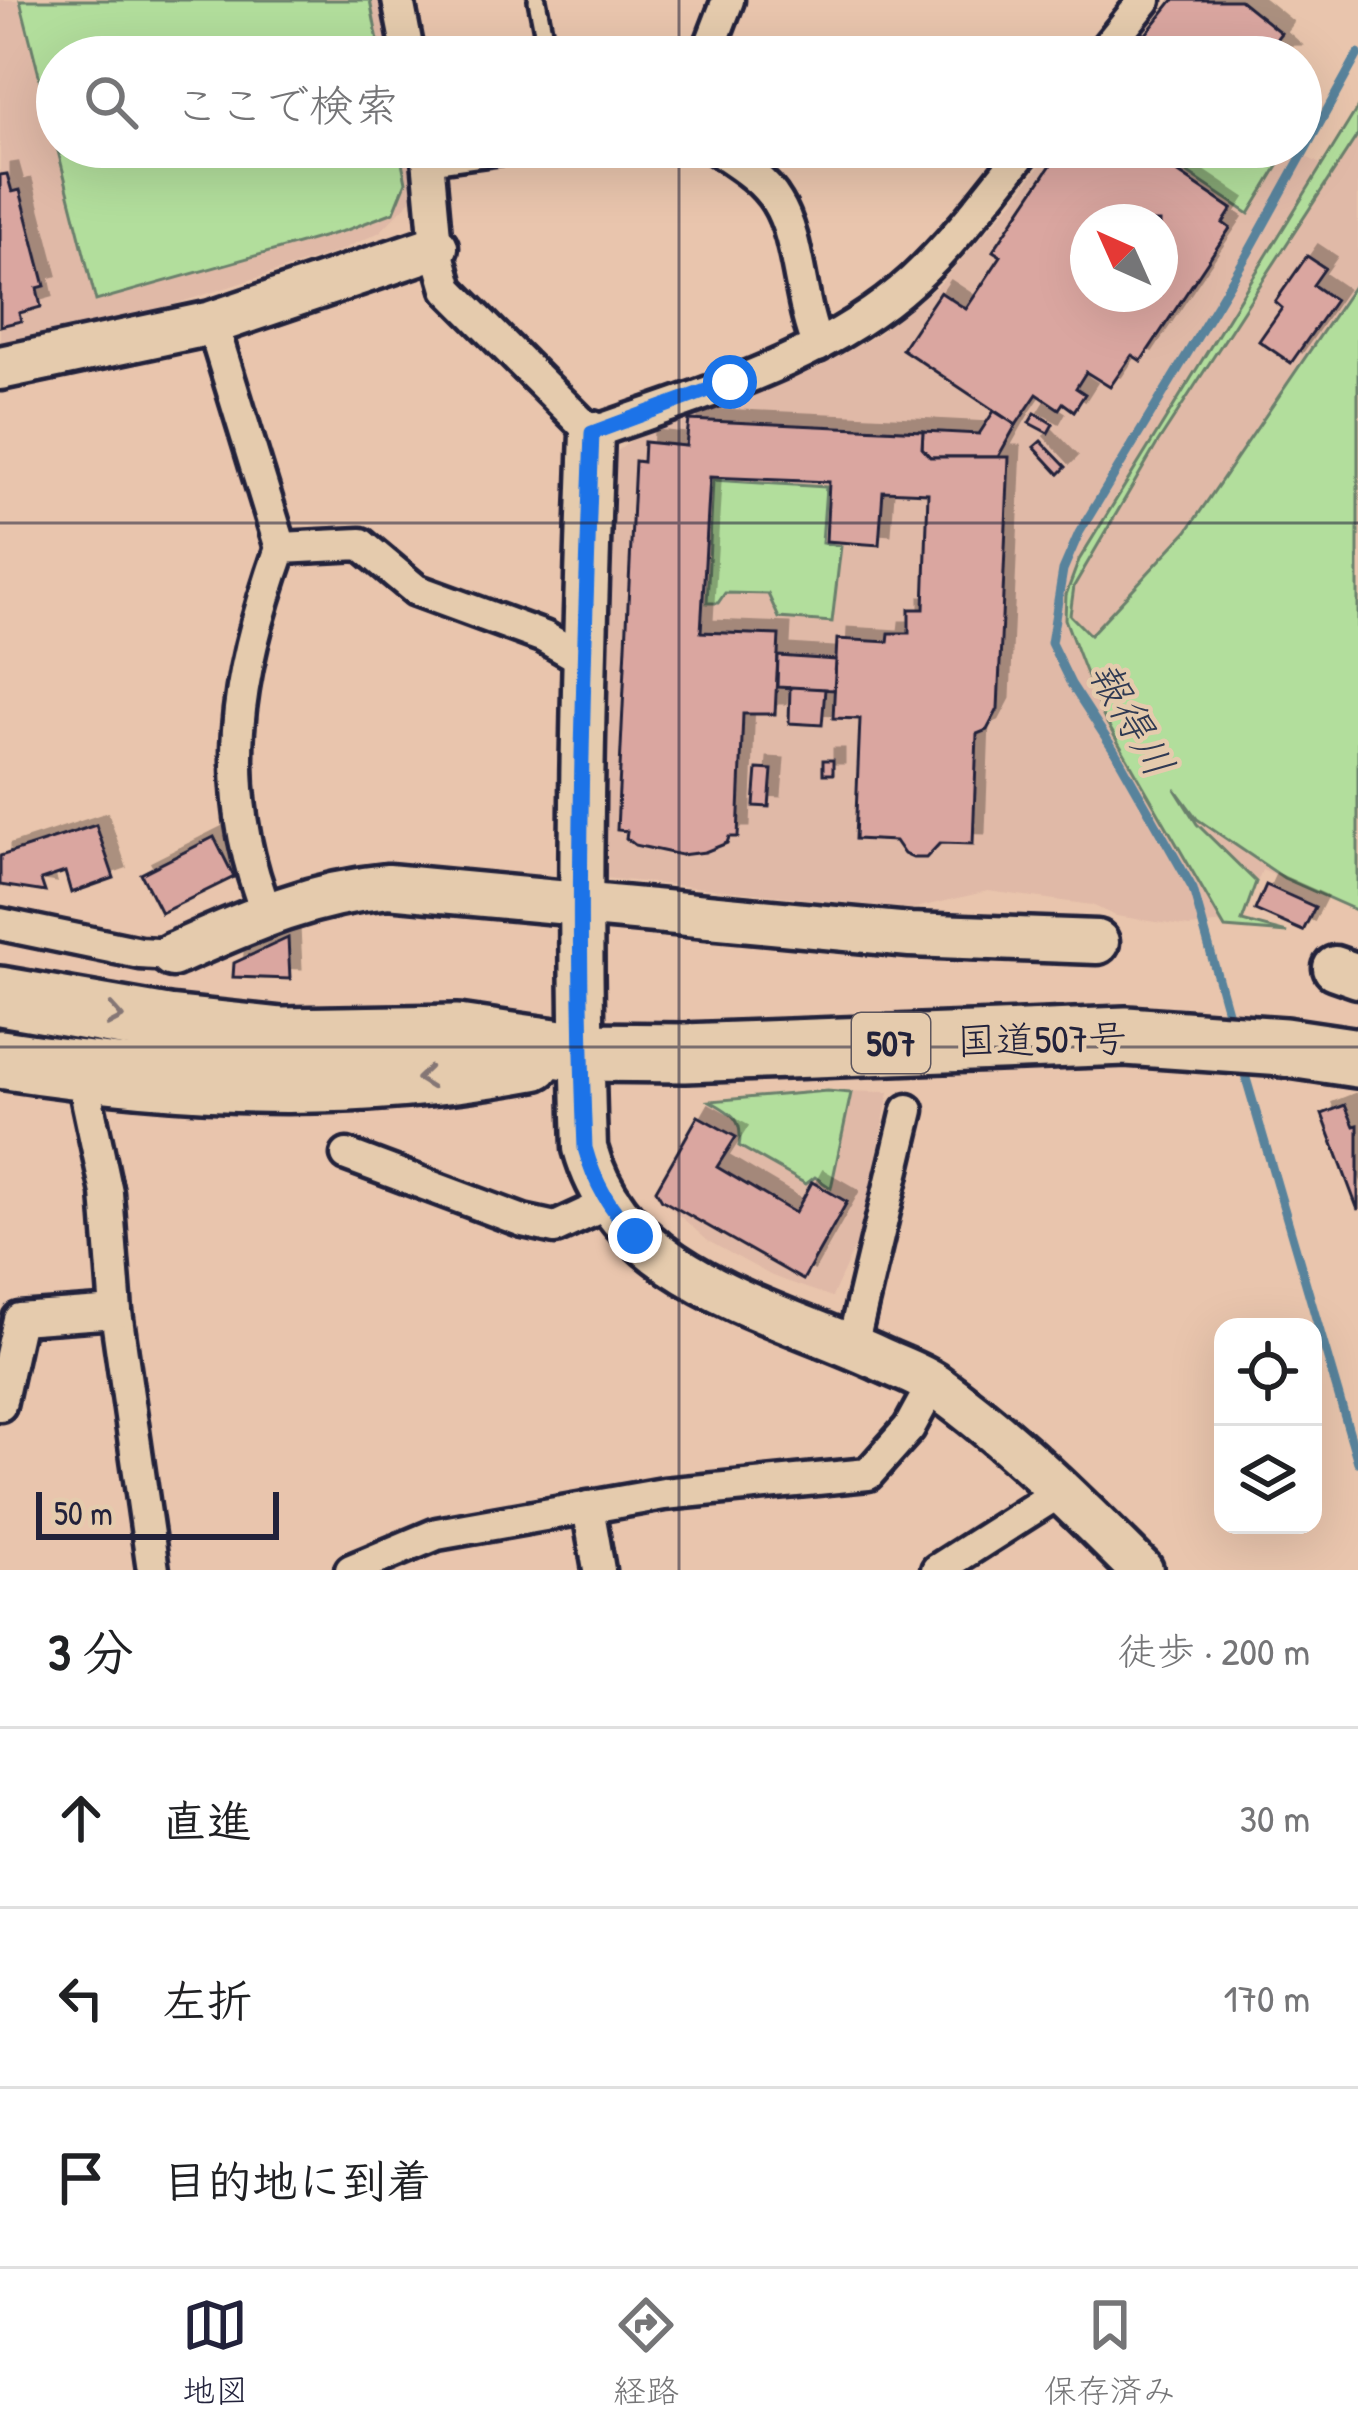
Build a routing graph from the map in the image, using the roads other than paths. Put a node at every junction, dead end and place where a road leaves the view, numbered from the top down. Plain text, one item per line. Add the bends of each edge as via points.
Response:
1 (398, 0) edge
2 (536, 0) edge
3 (728, 0) edge
4 (1144, 0) edge
5 (405, 36) edge
6 (544, 36) edge
7 (714, 36) edge
8 (1116, 36) edge
9 (430, 168) edge
10 (744, 168) edge
11 (1010, 168) edge
12 (436, 247) junction
13 (212, 322) junction
14 (818, 346) junction
15 (0, 368) edge
16 (592, 433) junction
17 (281, 548) junction
18 (584, 660) junction
19 (581, 902) junction
20 (267, 913) junction
21 (0, 924) edge
22 (1097, 942) dead end
23 (172, 955) joint
24 (0, 996) edge
25 (582, 1052) junction
26 (1358, 1058) edge
27 (0, 1059) edge
28 (81, 1071) junction
29 (908, 1110) dead end
30 (347, 1155) dead end
31 (607, 1204) junction
32 (116, 1312) junction
33 (852, 1346) junction
34 (933, 1384) junction
35 (0, 1405) edge
36 (1061, 1491) junction
37 (588, 1507) junction
38 (153, 1570) edge
39 (351, 1570) edge
40 (599, 1570) edge
41 (937, 1570) edge
42 (1141, 1570) edge

1 - 5 street
2 - 6 lane
3 - 7 street
4 - 8 street
9 - 12 street
10 - 14 street via 785,219
11 - 14 street via 913,280
12 - 13 street
12 - 16 street via 448,289
13 - 15 street
13 - 17 street
14 - 16 street
16 - 18 street
17 - 18 street via 361,544 416,590
17 - 20 street via 238,697 236,789
18 - 19 street
19 - 20 street via 388,886 335,891
19 - 22 street via 910,935
19 - 25 street
20 - 23 street
21 - 23 street
24 -> 25 highway, 国道507号 / 507 via 282,1037 457,1034
25 - 26 highway, 国道507号 / 507 via 1126,1036
25 -> 28 highway, 国道507号 / 507 via 349,1085
25 - 31 street via 585,1148
27 - 28 highway, 国道507号 / 507
28 - 32 street via 107,1193
29 - 33 street
30 - 31 street via 555,1228
31 - 33 street via 689,1276
32 - 35 street via 20,1319
32 - 38 street
33 - 34 street
34 - 36 street
34 - 37 street via 909,1428 868,1474
36 - 41 street
36 - 42 street
37 - 39 street via 436,1534
37 - 40 street

